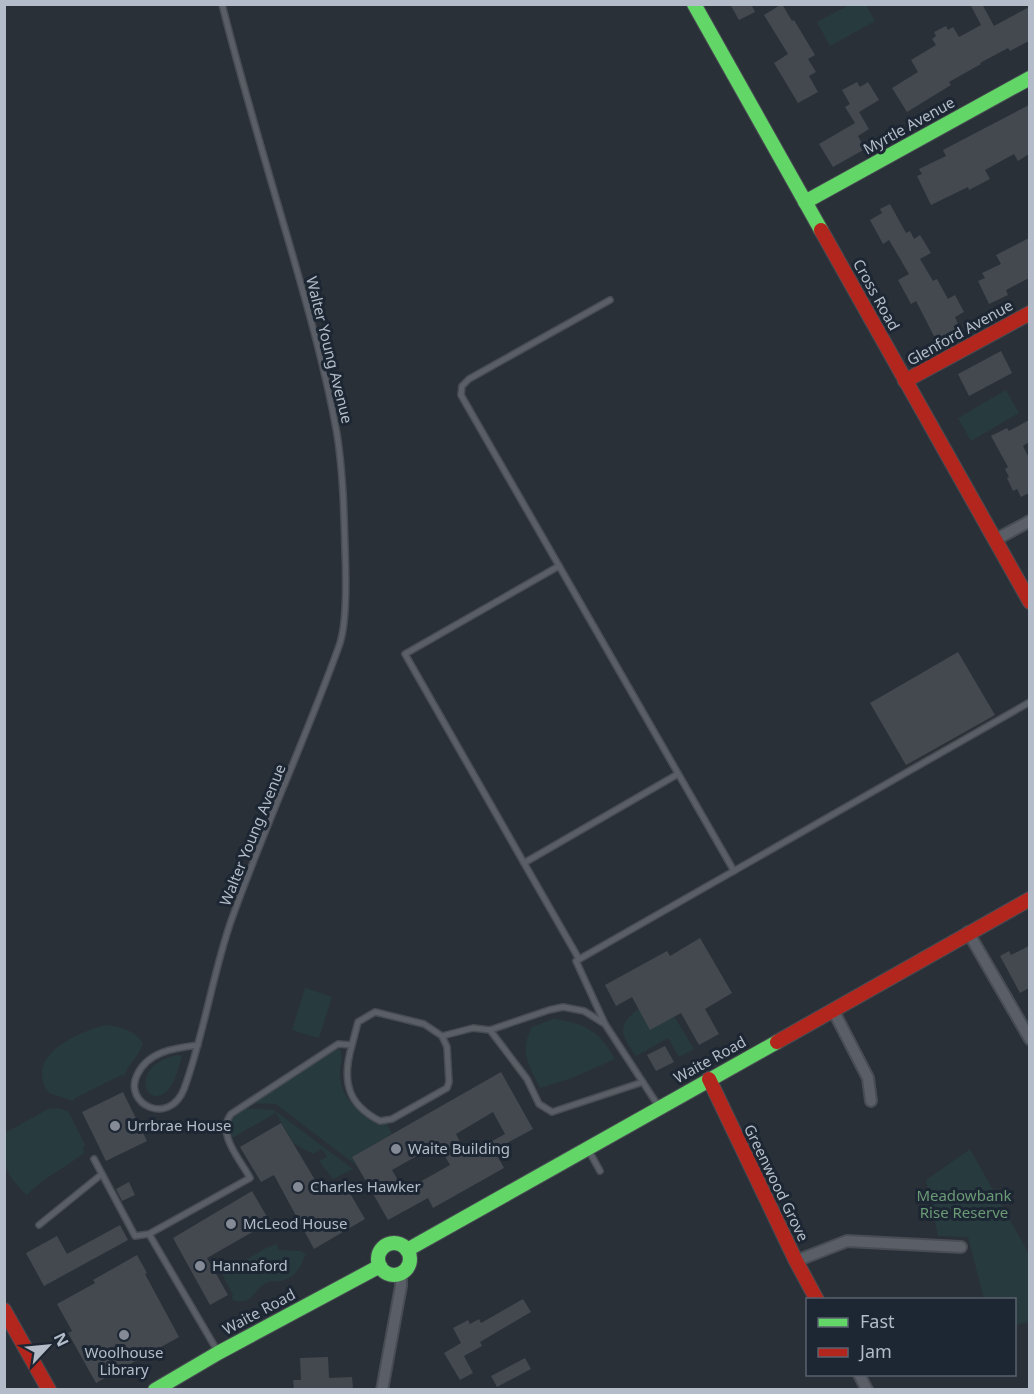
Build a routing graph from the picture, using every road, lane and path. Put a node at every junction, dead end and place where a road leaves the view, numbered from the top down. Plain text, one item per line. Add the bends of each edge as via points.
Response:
1 (222, 4) edge
2 (694, 4) edge
3 (1029, 78) edge
4 (805, 202) junction
5 (610, 300) dead end
6 (1029, 313) edge
7 (905, 381) junction
8 (1029, 521) edge
9 (995, 540) junction
10 (559, 566) junction
11 (1029, 602) edge
12 (1029, 702) edge
13 (678, 774) junction
14 (524, 863) junction
15 (734, 871) junction
16 (1029, 899) edge
17 (968, 932) junction
18 (579, 959) junction
19 (833, 1010) junction
20 (605, 1024) junction
21 (490, 1030) junction
22 (442, 1036) junction
23 (1029, 1039) edge
24 (198, 1045) junction
25 (352, 1045) junction
26 (709, 1079) junction
27 (643, 1082) junction
28 (872, 1101) dead end
29 (659, 1107) junction
30 (587, 1148) junction
31 (94, 1159) dead end
32 (600, 1171) dead end
33 (102, 1174) junction
34 (39, 1225) dead end
35 (149, 1234) junction
36 (961, 1247) dead end
37 (407, 1250) junction
38 (796, 1261) junction
39 (380, 1266) junction
40 (400, 1273) junction
41 (816, 1298) edge
42 (4, 1310) edge
43 (218, 1353) junction
44 (864, 1383) edge
45 (49, 1389) edge
46 (155, 1389) edge
47 (382, 1389) edge
48 (877, 1389) edge

1 - 24 lane, Walter Young Avenue via 320,352 337,436 346,574 341,640 230,925
2 - 4 main road, Cross Road
3 - 4 main road, Myrtle Avenue
4 - 7 main road, Cross Road
5 - 10 lane via 462,386 461,395
6 - 7 main road, Glenford Avenue
7 - 9 main road, Cross Road
8 - 9 street
9 - 11 main road, Cross Road
10 - 13 lane
10 - 14 lane via 405,654
12 - 15 lane
13 - 14 lane
13 - 15 lane
14 - 18 lane
15 - 18 lane
16 - 17 main road, Waite Road
17 - 19 main road, Waite Road
17 - 23 street
18 - 20 lane via 576,961
19 - 26 main road, Waite Road
19 - 28 street via 868,1078
20 - 21 lane via 584,1011 563,1007
20 - 27 lane
21 - 22 lane via 473,1028
21 - 27 lane via 539,1104 552,1112
22 - 25 lane via 424,1024 375,1012 358,1022
22 - 25 lane via 447,1047 447,1088 380,1122 363,1111 348,1089 347,1064
24 - 24 lane, Walter Young Avenue via 161,1052 142,1066 135,1085 147,1107 167,1108 179,1099
25 - 35 lane via 338,1044 231,1114 225,1125 227,1137 250,1178
26 - 29 main road, Waite Road
26 - 38 main road, Greenwood Grove
27 - 29 lane
29 - 30 main road, Waite Road
30 - 32 lane
30 - 37 main road, Waite Road
31 - 33 lane
33 - 34 lane
33 - 35 lane via 135,1236
35 - 43 lane
36 - 38 street via 847,1241
37 - 39 main road via 399,1244 384,1246 378,1256
37 - 40 main road via 409,1261
38 - 41 main road, Greenwood Grove
39 - 40 main road via 390,1274
39 - 43 main road, Waite Road
40 - 47 street
42 - 45 main road
43 - 46 main road, Waite Road
44 - 48 street

